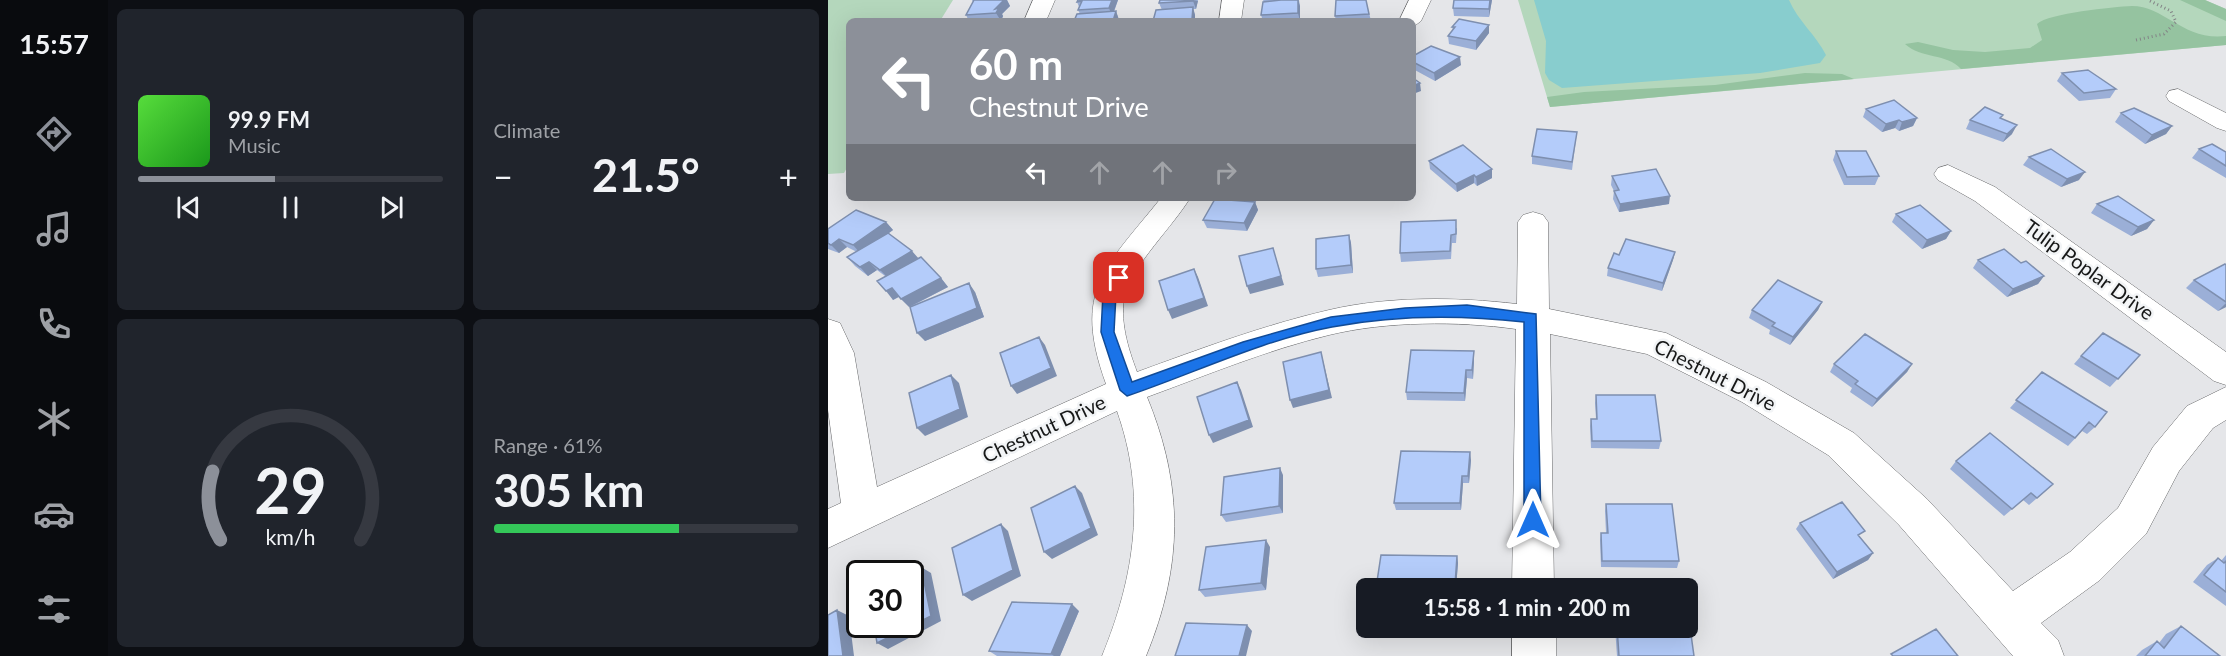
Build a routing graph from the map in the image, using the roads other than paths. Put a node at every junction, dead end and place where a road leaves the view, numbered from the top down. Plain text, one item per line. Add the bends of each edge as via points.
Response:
1 (1044, 0) edge
2 (1233, 0) edge
3 (1420, 0) edge
4 (1036, 18) edge
5 (1230, 18) edge
6 (1411, 18) edge
7 (2178, 96) dead end
8 (2226, 123) edge
9 (1948, 174) dead end
10 (1174, 201) edge
11 (1533, 222) dead end
12 (1531, 318) junction
13 (828, 332) edge
14 (2226, 371) edge
15 (1127, 390) junction
16 (2226, 402) edge
17 (862, 512) junction
18 (828, 529) edge
19 (1533, 578) edge
20 (2010, 619) junction
21 (1534, 638) edge
22 (1124, 656) edge
23 (1534, 656) edge
24 (2042, 656) edge

1 - 4 street
2 - 5 street
3 - 6 street
7 - 8 street
9 - 14 street, Tulip Poplar Drive via 1985,194
10 - 15 street via 1109,294 1107,332
11 - 12 street
12 - 15 street, Chestnut Drive via 1467,310 1331,322 1248,346
12 - 19 street
12 - 20 street, Chestnut Drive via 1654,342 1754,392 1840,444 1913,512
13 - 17 street via 837,353
15 - 17 street, Chestnut Drive
15 - 22 street via 1149,453 1155,554 1133,637
16 - 20 street via 2200,417 2166,459 2132,520 2085,566
17 - 18 street, Chestnut Drive
20 - 24 street, Chestnut Drive
21 - 23 street

